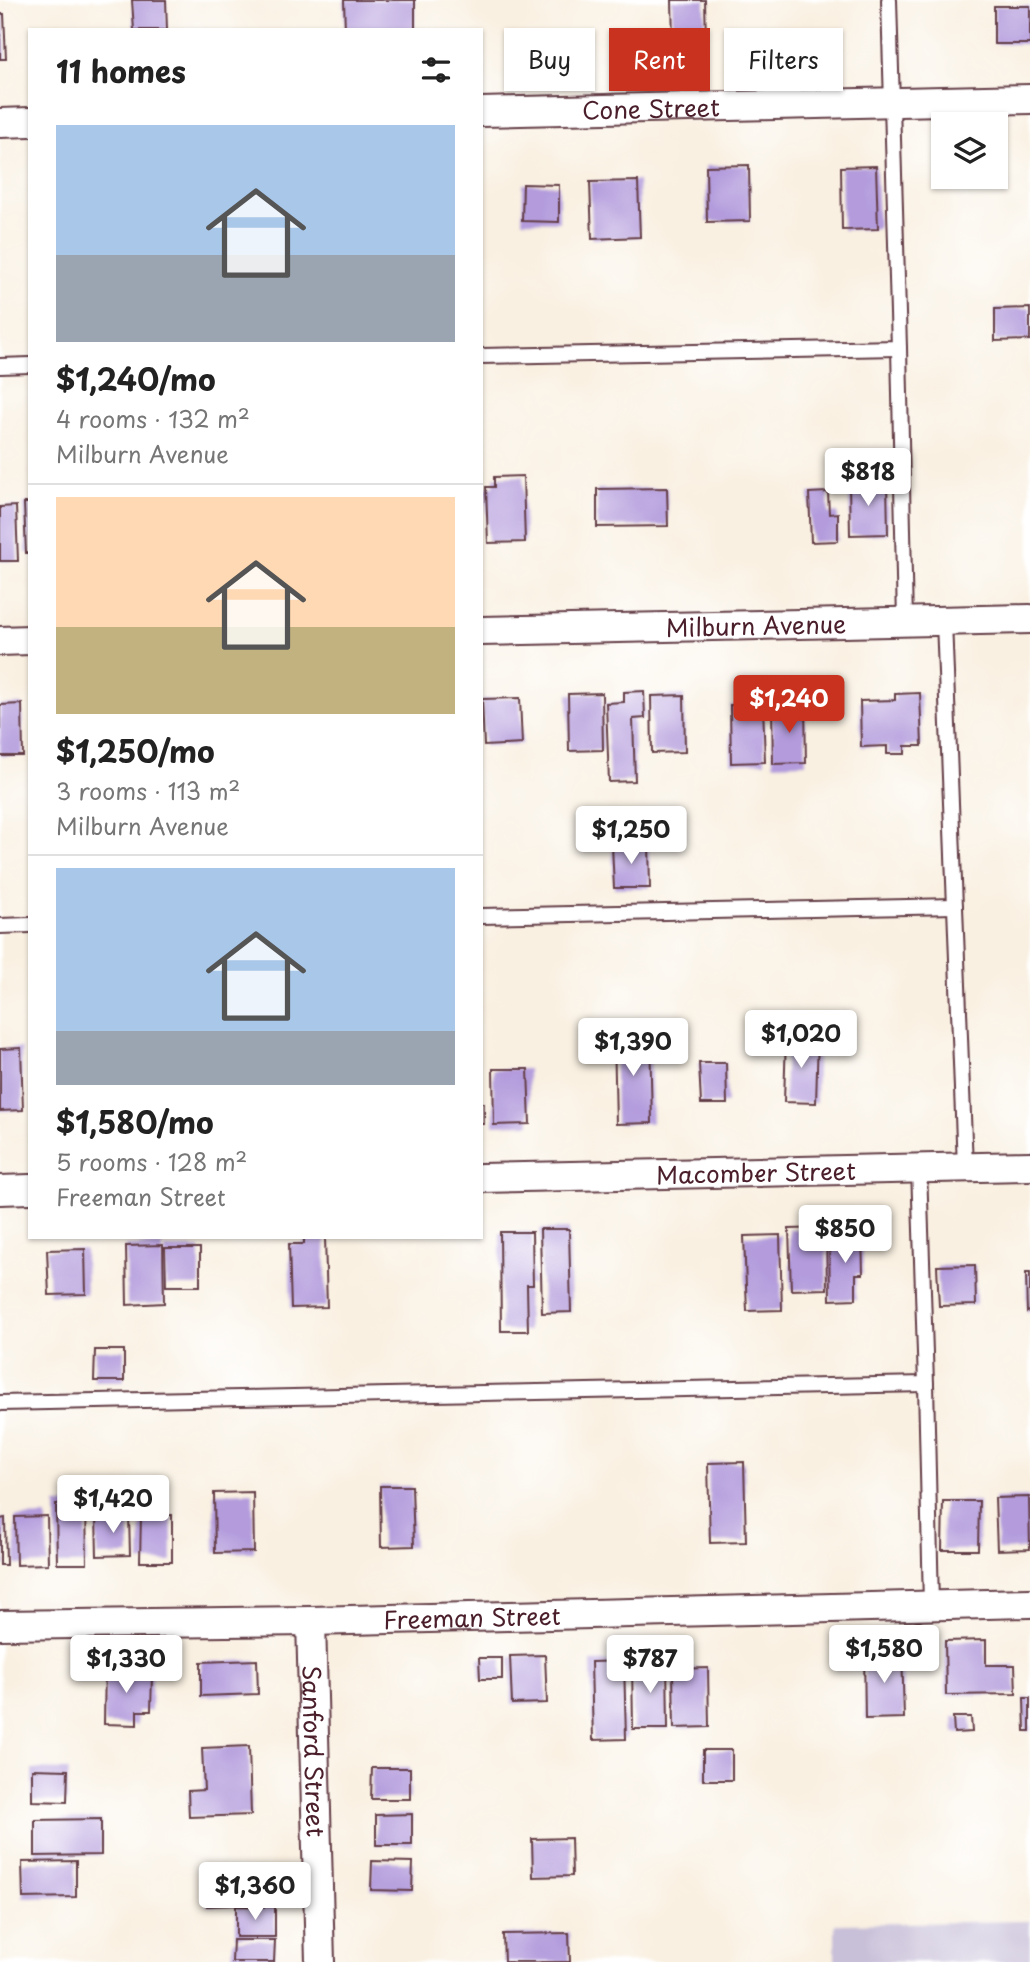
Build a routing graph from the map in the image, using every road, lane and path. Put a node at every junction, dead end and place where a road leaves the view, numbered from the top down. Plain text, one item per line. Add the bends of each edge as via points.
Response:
1 (889, 0) edge
2 (1030, 99) edge
3 (892, 103) junction
4 (483, 112) edge
5 (28, 122) edge
6 (0, 123) edge
7 (899, 348) junction
8 (483, 356) edge
9 (28, 365) edge
10 (0, 366) edge
11 (1030, 619) edge
12 (944, 621) junction
13 (905, 622) junction
14 (483, 631) edge
15 (28, 640) edge
16 (0, 641) edge
17 (955, 906) junction
18 (483, 916) edge
19 (28, 925) edge
20 (0, 926) edge
21 (1030, 1166) edge
22 (965, 1167) junction
23 (919, 1168) junction
24 (483, 1178) edge
25 (0, 1189) edge
26 (28, 1189) edge
27 (926, 1384) junction
28 (0, 1403) edge
29 (1030, 1603) edge
30 (931, 1605) junction
31 (312, 1621) junction
32 (0, 1625) edge
33 (320, 1962) edge

1 - 3 lane
2 - 3 street, Cone Street
3 - 4 street, Cone Street
3 - 7 lane
5 - 6 street
7 - 8 lane
7 - 13 lane
9 - 10 lane
11 - 12 street, Milburn Avenue
12 - 13 street, Milburn Avenue
12 - 17 lane
13 - 14 street, Milburn Avenue
15 - 16 street
17 - 18 lane
17 - 22 lane
19 - 20 lane
21 - 22 street, Macomber Street
22 - 23 street, Macomber Street
23 - 24 street, Macomber Street
23 - 27 lane
25 - 26 street
27 - 28 lane
27 - 30 lane
29 - 30 street, Freeman Street
30 - 31 street, Freeman Street
31 - 32 street, Freeman Street
31 - 33 street, Sanford Street

